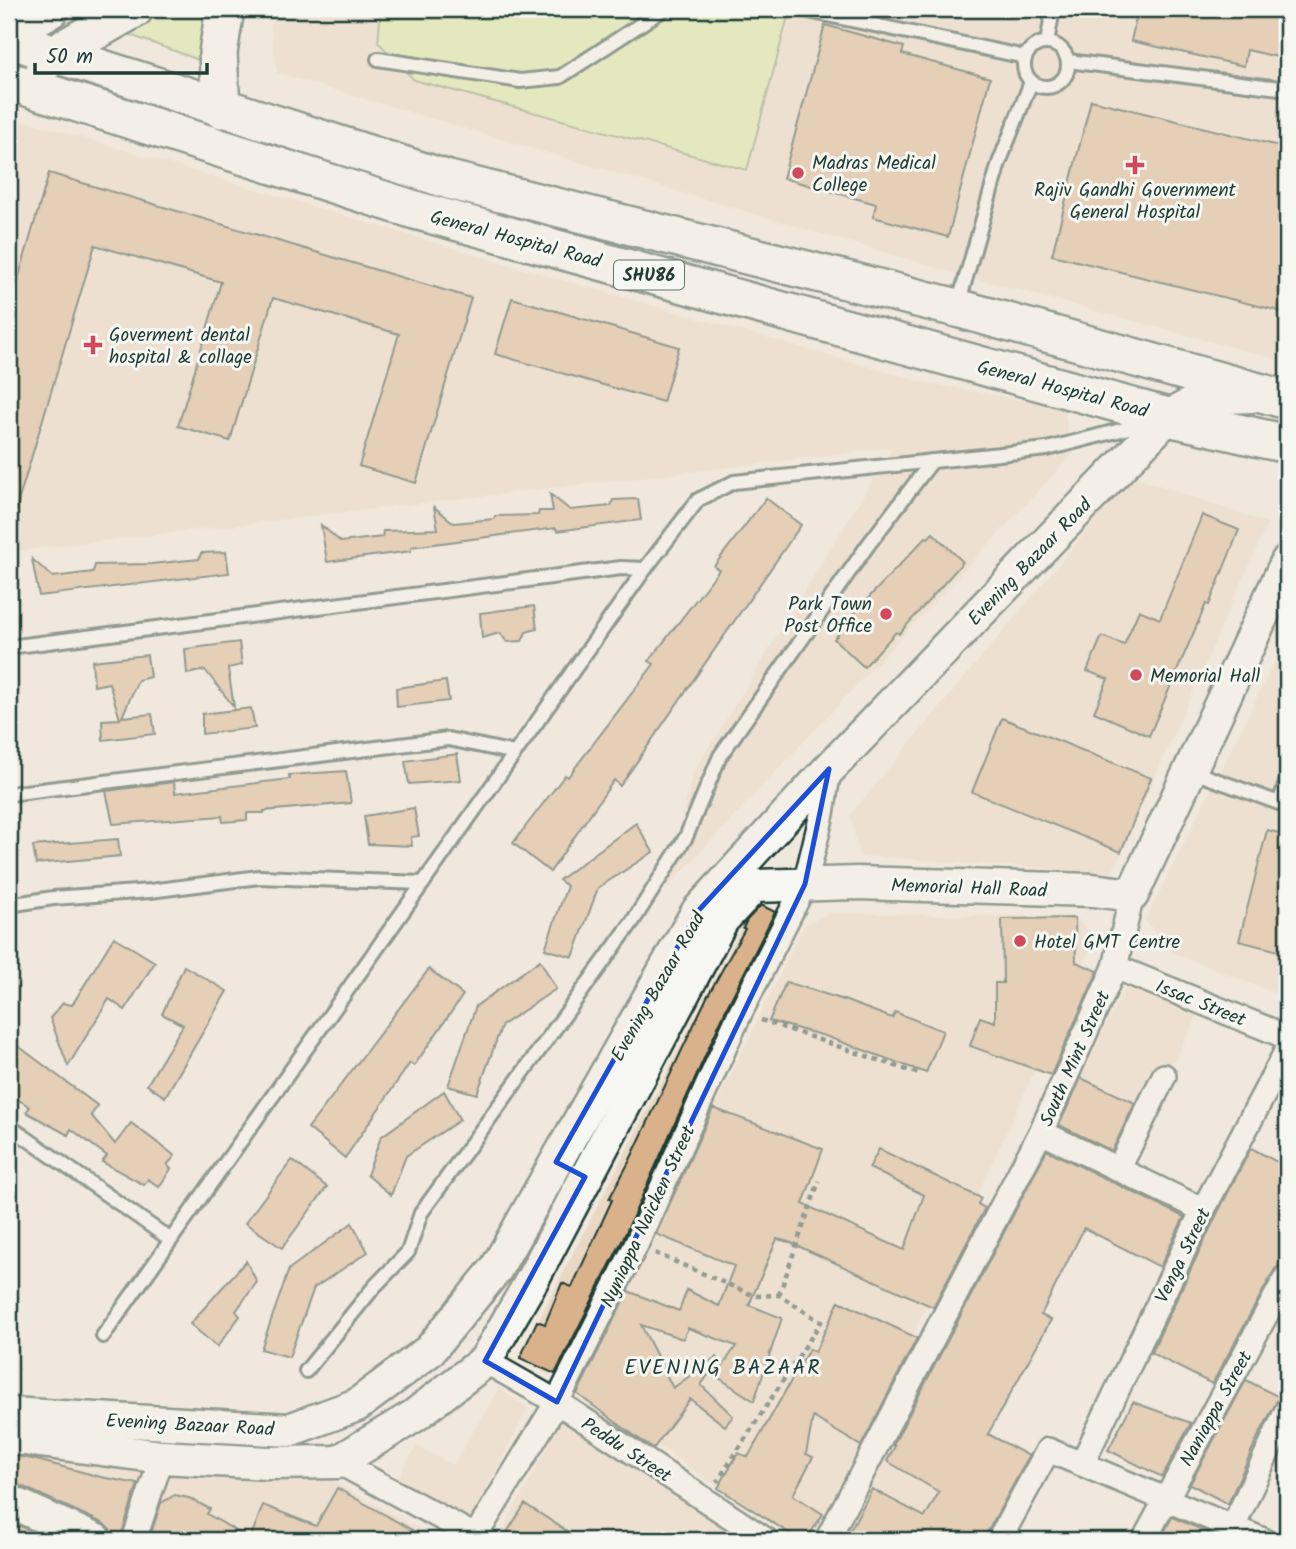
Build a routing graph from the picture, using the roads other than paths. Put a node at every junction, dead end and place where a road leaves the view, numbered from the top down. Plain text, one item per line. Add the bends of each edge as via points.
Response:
1 (50, 9) edge
2 (134, 9) edge
3 (225, 9) edge
4 (664, 9) edge
5 (799, 9) edge
6 (1053, 9) edge
7 (9, 31) edge
8 (9, 39) edge
9 (1047, 43) junction
10 (56, 53) junction
11 (1025, 57) junction
12 (378, 59) dead end
13 (1068, 61) junction
14 (12, 78) edge
15 (1031, 82) junction
16 (1287, 89) edge
17 (221, 109) junction
18 (957, 308) junction
19 (1279, 398) edge
20 (1168, 417) junction
21 (1287, 444) edge
22 (932, 461) junction
23 (1287, 562) edge
24 (645, 569) junction
25 (9, 647) edge
26 (515, 753) junction
27 (829, 769) junction
28 (1188, 770) junction
29 (1287, 780) edge
30 (9, 794) edge
31 (1284, 804) edge
32 (423, 883) junction
33 (806, 884) junction
34 (754, 886) joint
35 (1132, 895) junction
36 (9, 905) edge
37 (1115, 967) junction
38 (1287, 1037) edge
39 (1287, 1050) edge
40 (1164, 1076) dead end
41 (9, 1126) edge
42 (1041, 1132) junction
43 (556, 1162) junction
44 (1119, 1168) junction
45 (586, 1177) junction
46 (1203, 1210) junction
47 (171, 1240) junction
48 (1287, 1276) edge
49 (103, 1336) dead end
50 (485, 1361) junction
51 (306, 1371) dead end
52 (557, 1402) junction
53 (1287, 1410) edge
54 (9, 1414) edge
55 (9, 1437) edge
56 (162, 1457) junction
57 (338, 1461) junction
58 (1082, 1464) junction
59 (1164, 1500) junction
60 (9, 1501) edge
61 (1232, 1529) junction
62 (474, 1538) edge
63 (95, 1540) edge
64 (134, 1540) edge
65 (766, 1540) edge
66 (827, 1540) edge
67 (999, 1540) edge
68 (1144, 1540) edge
69 (1262, 1540) edge

1 - 7 main road
2 - 10 main road, SHU86
3 - 17 main road via 218,54
4 - 12 lane via 560,77 520,81
5 - 11 lane
6 - 9 lane
8 - 10 main road, General Hospital Road / SHU86
9 - 11 lane via 1034,47
9 - 13 lane via 1060,49
10 - 14 main road, SHU86
10 - 17 main road, General Hospital Road / SHU86
11 - 15 lane via 1024,70
13 - 15 lane via 1066,75 1057,85 1043,87
13 - 16 lane
14 - 20 main road, General Hospital Road / SHU86 via 415,210
15 - 18 lane via 999,163
17 - 18 main road, General Hospital Road / SHU86 via 449,180
18 - 19 main road, General Hospital Road / SHU86
19 - 20 main road, Evening Bazaar Road via 1202,398
20 - 21 main road, General Hospital Road / SHU86
20 - 22 lane via 1047,449
20 - 27 main road, Evening Bazaar Road
22 - 24 lane via 734,482 698,500
22 - 51 lane via 867,545 720,756 686,837 633,921 421,1213 408,1252
23 - 28 main road, South Mint Street
24 - 25 lane via 621,568
24 - 26 lane
26 - 30 lane via 448,739
26 - 32 lane
27 - 33 street
27 - 43 main road, Evening Bazaar Road via 698,911
28 - 31 lane
28 - 35 main road, South Mint Street
29 - 31 lane
32 - 36 lane via 259,877
32 - 47 lane
33 - 34 main road, Memorial Hall Road
33 - 35 main road, Memorial Hall Road
33 - 52 street, Nyniappa Naicken Street via 740,1013 636,1245
34 - 45 main road, Evening Bazaar Road via 722,920
35 - 37 street, South Mint Street
37 - 38 street, Issac Street
37 - 42 street, South Mint Street
39 - 46 street, Venga Street
40 - 44 street
41 - 47 lane
42 - 44 street
42 - 66 street, South Mint Street
43 - 45 main road
43 - 54 main road, Evening Bazaar Road via 496,1269 429,1352 357,1405 289,1430
44 - 46 street
45 - 50 main road, Evening Bazaar Road
46 - 58 street, Venga Street
47 - 49 lane
48 - 59 street, Naniappa Street
50 - 52 street, Peddu Street
50 - 57 main road, Evening Bazaar Road via 414,1416
52 - 62 street, Nyniappa Naicken Street
52 - 65 street, Peddu Street
53 - 61 street
55 - 56 main road, Evening Bazaar Road
56 - 57 main road, Evening Bazaar Road via 267,1463
56 - 64 street
57 - 62 street
58 - 59 street
58 - 67 street via 1048,1450
59 - 61 street
59 - 68 street, Naniappa Street
60 - 63 main road
61 - 69 street

